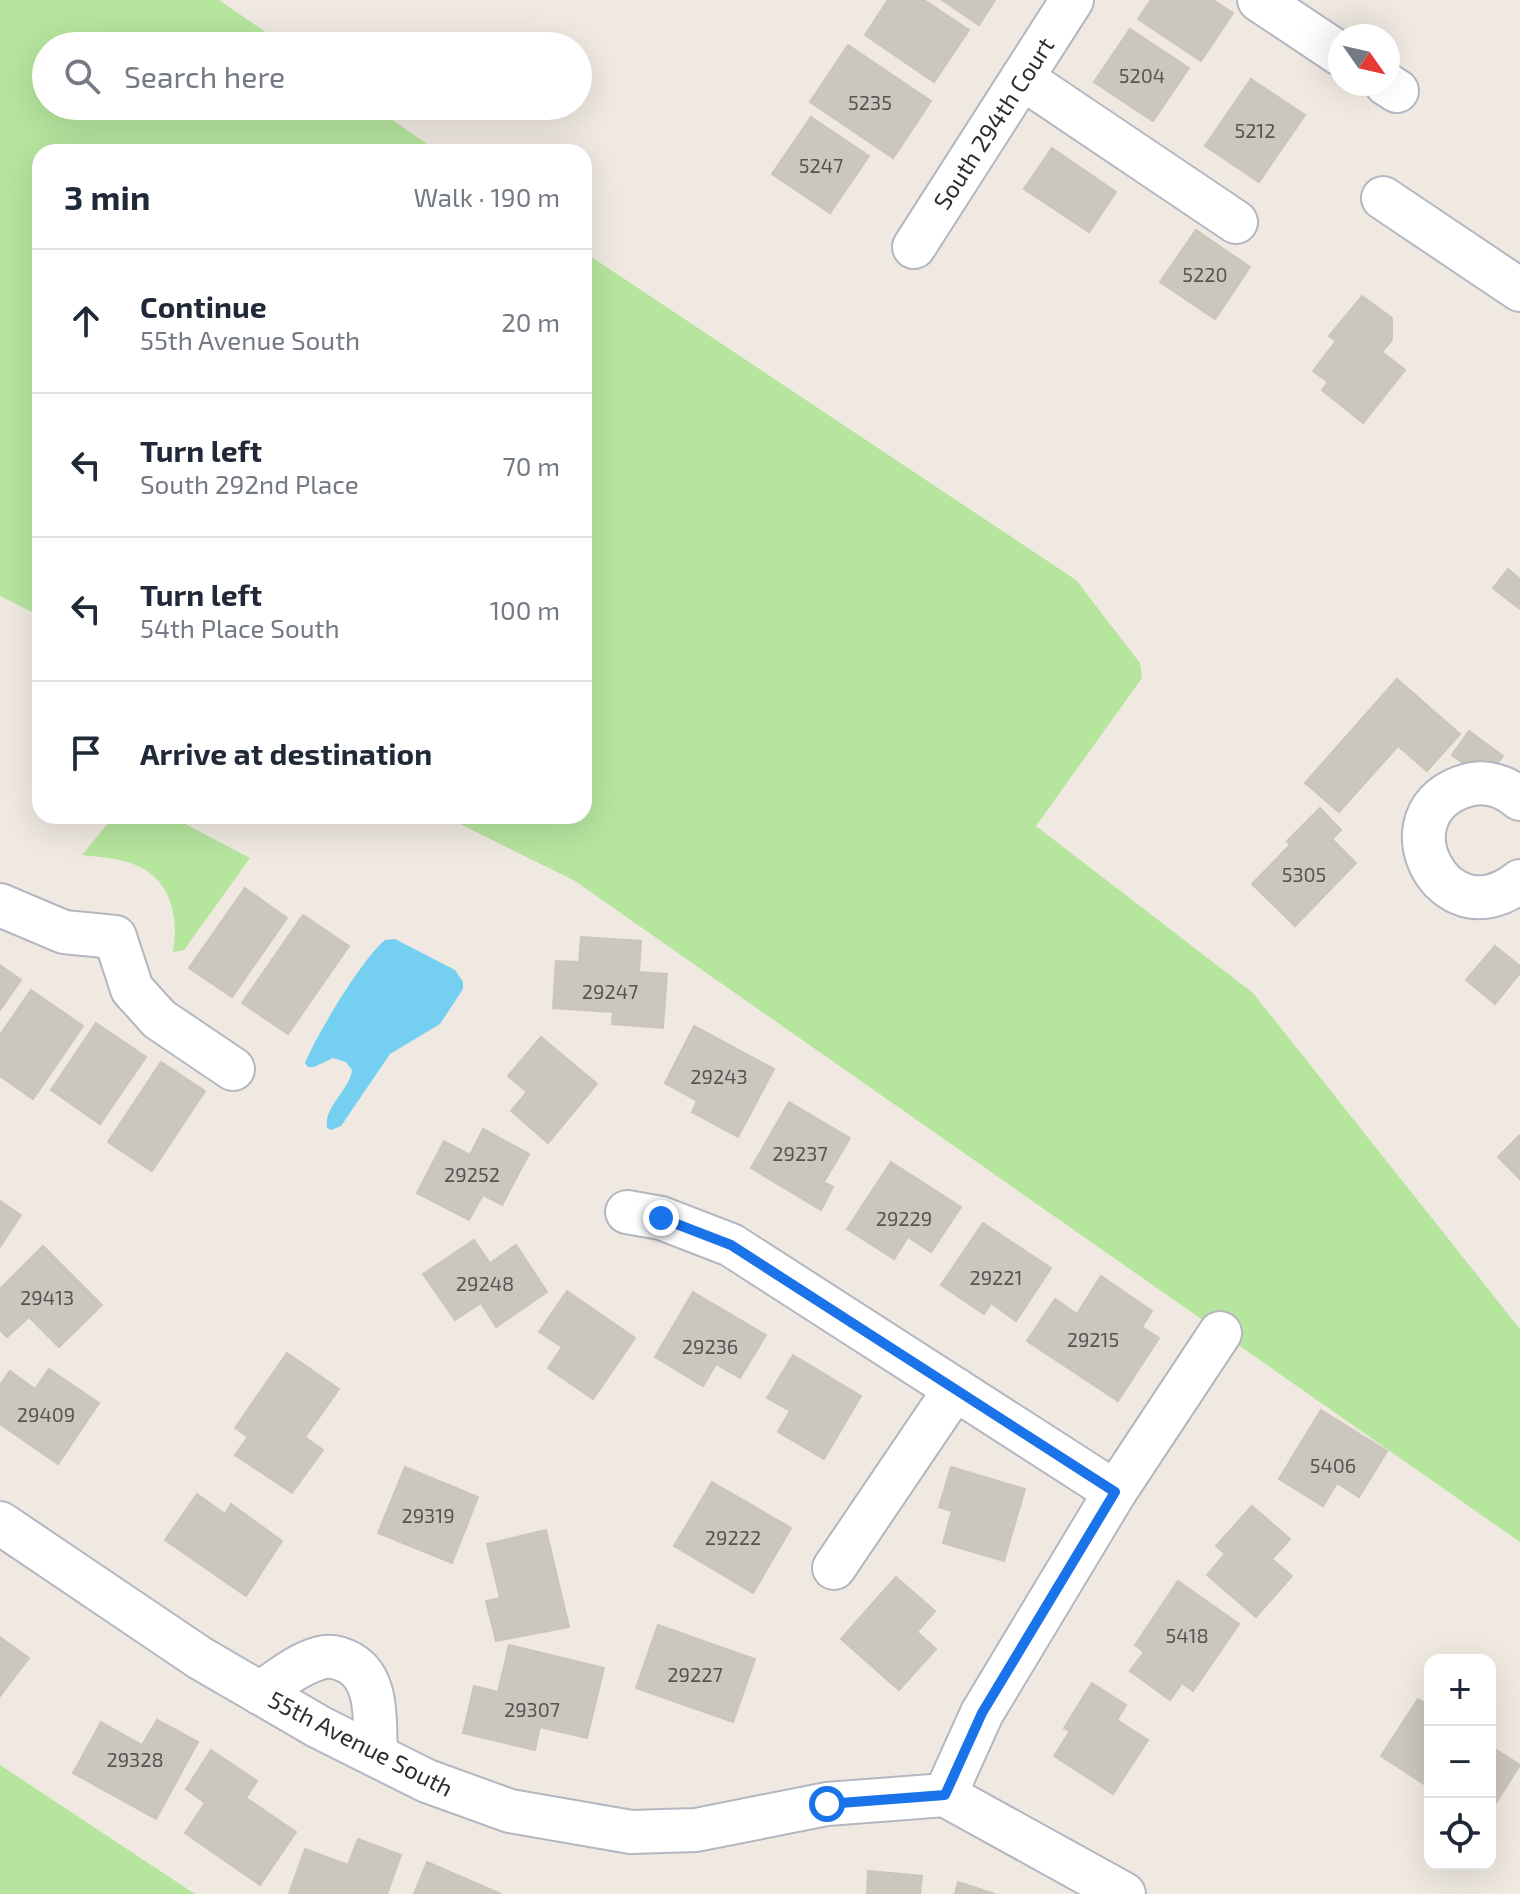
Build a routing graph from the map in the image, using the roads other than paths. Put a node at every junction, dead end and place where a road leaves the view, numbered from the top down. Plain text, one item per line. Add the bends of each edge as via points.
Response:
1 (1072, 0) edge
2 (1259, 0) edge
3 (1328, 46) edge
4 (1022, 78) junction
5 (1383, 198) dead end
6 (1236, 222) dead end
7 (914, 247) dead end
8 (1520, 290) edge
9 (1520, 799) edge
10 (1520, 881) edge
11 (0, 905) edge
12 (233, 1069) dead end
13 (627, 1212) dead end
14 (1220, 1333) dead end
15 (955, 1389) junction
16 (1115, 1492) junction
17 (0, 1523) edge
18 (834, 1568) dead end
19 (260, 1693) junction
20 (376, 1755) junction
21 (945, 1795) junction
22 (1124, 1894) edge

1 - 4 street, South 294th Court
2 - 3 street
4 - 6 street
4 - 7 street, South 294th Court
5 - 8 street
9 - 10 street via 1498,785 1476,782 1454,788 1437,802 1426,822 1423,845 1429,866 1443,884 1463,895 1485,897
11 - 12 street via 64,932 115,937 132,989 159,1019
13 - 15 street via 661,1218 731,1245
14 - 16 street
15 - 16 street
15 - 18 street
16 - 21 street via 982,1713
17 - 19 street, 55th Avenue South
19 - 20 street, 55th Avenue South
19 - 20 street via 322,1657 340,1658 369,1682
20 - 21 street, 55th Avenue South via 427,1781 510,1811 631,1832 696,1830 827,1804
21 - 22 street

